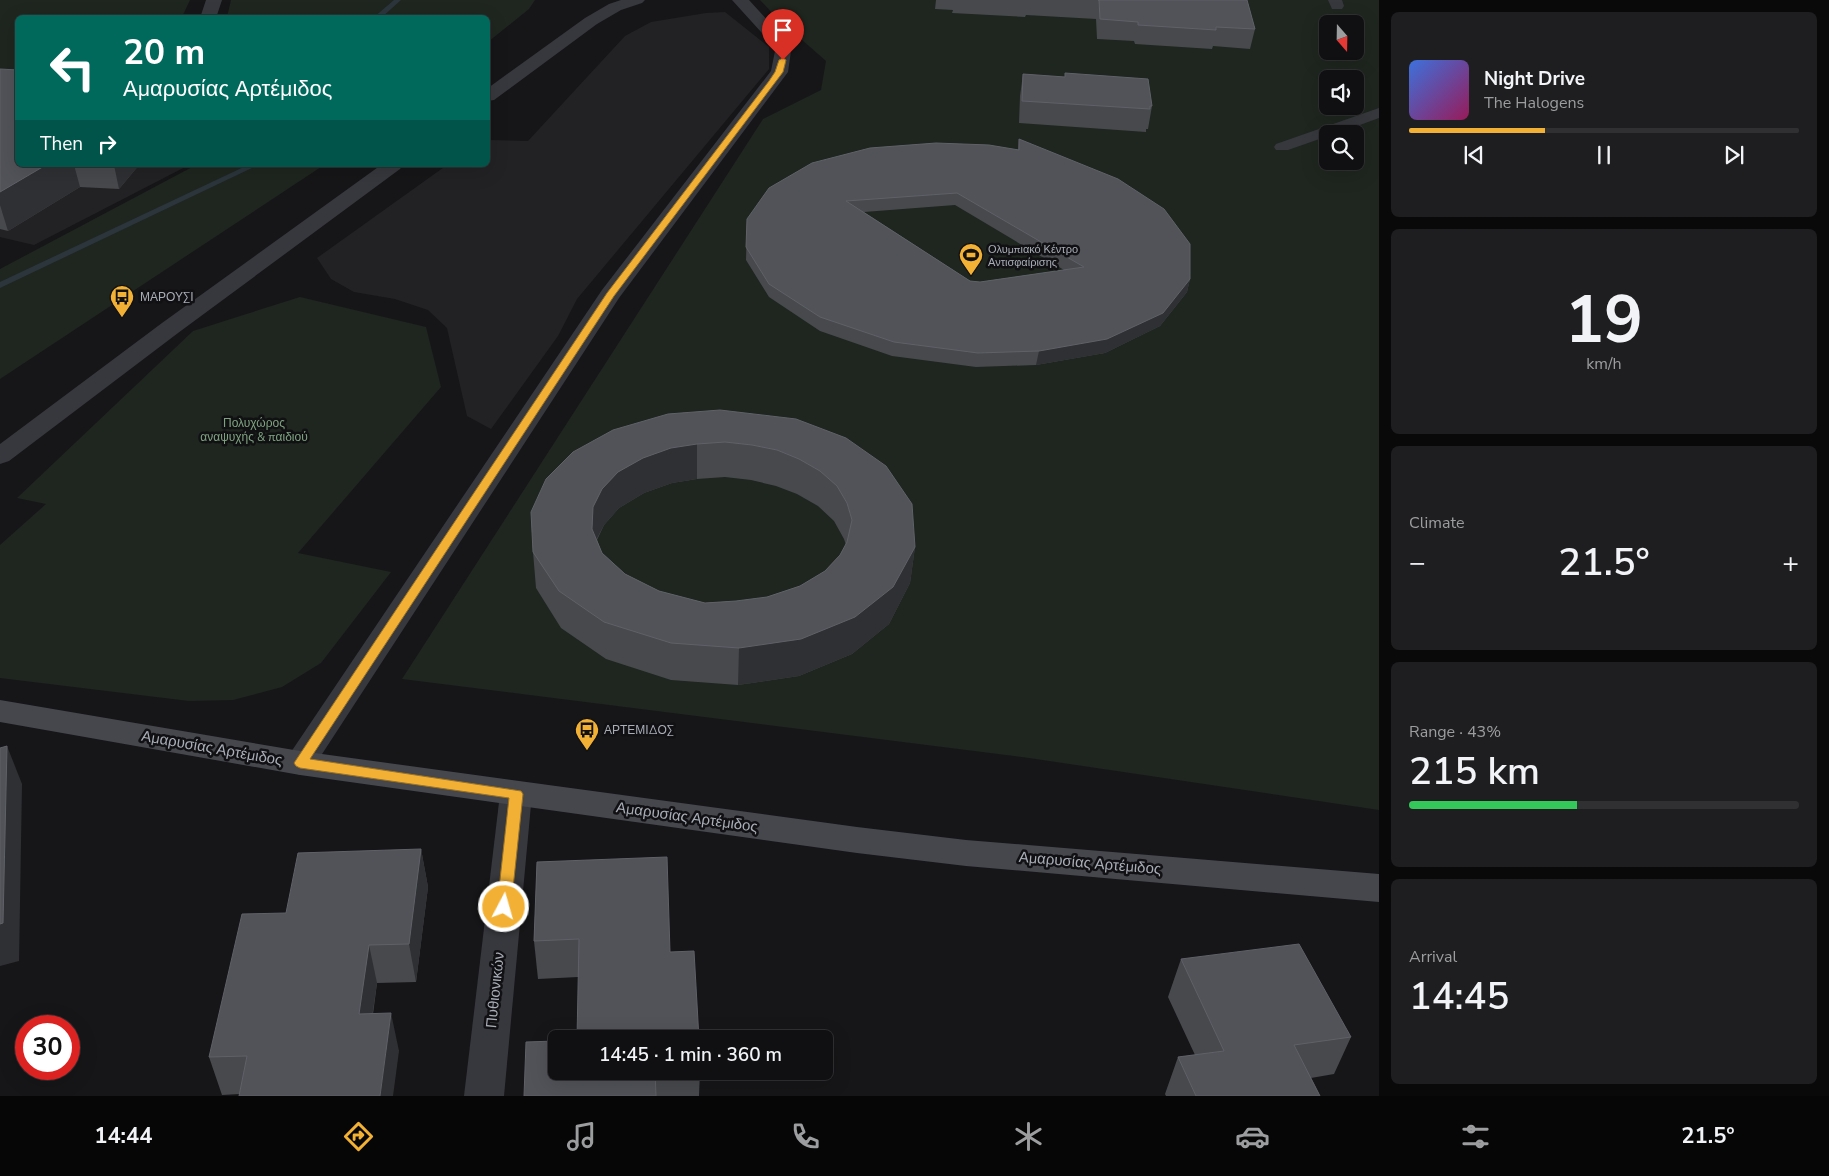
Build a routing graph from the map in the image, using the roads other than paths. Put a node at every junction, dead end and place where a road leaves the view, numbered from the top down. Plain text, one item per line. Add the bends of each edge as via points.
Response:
1 (214, 0) edge
2 (636, 0) edge
3 (740, 0) edge
4 (209, 15) edge
5 (490, 95) edge
6 (1379, 114) edge
7 (1282, 147) dead end
8 (390, 167) edge
9 (0, 456) edge
10 (0, 711) edge
11 (300, 763) junction
12 (516, 794) junction
13 (1379, 888) edge
14 (484, 1096) edge

1 - 4 street
2 - 5 street via 591,21
3 - 11 street via 780,43 783,51 779,72 610,295
6 - 7 street
8 - 9 street
10 - 11 main road, Αμαρυσίας Αρτέμιδος
11 - 12 main road, Αμαρυσίας Αρτέμιδος
12 - 13 main road, Αμαρυσίας Αρτέμιδος via 966,853
12 - 14 street, Πυθιονικών

